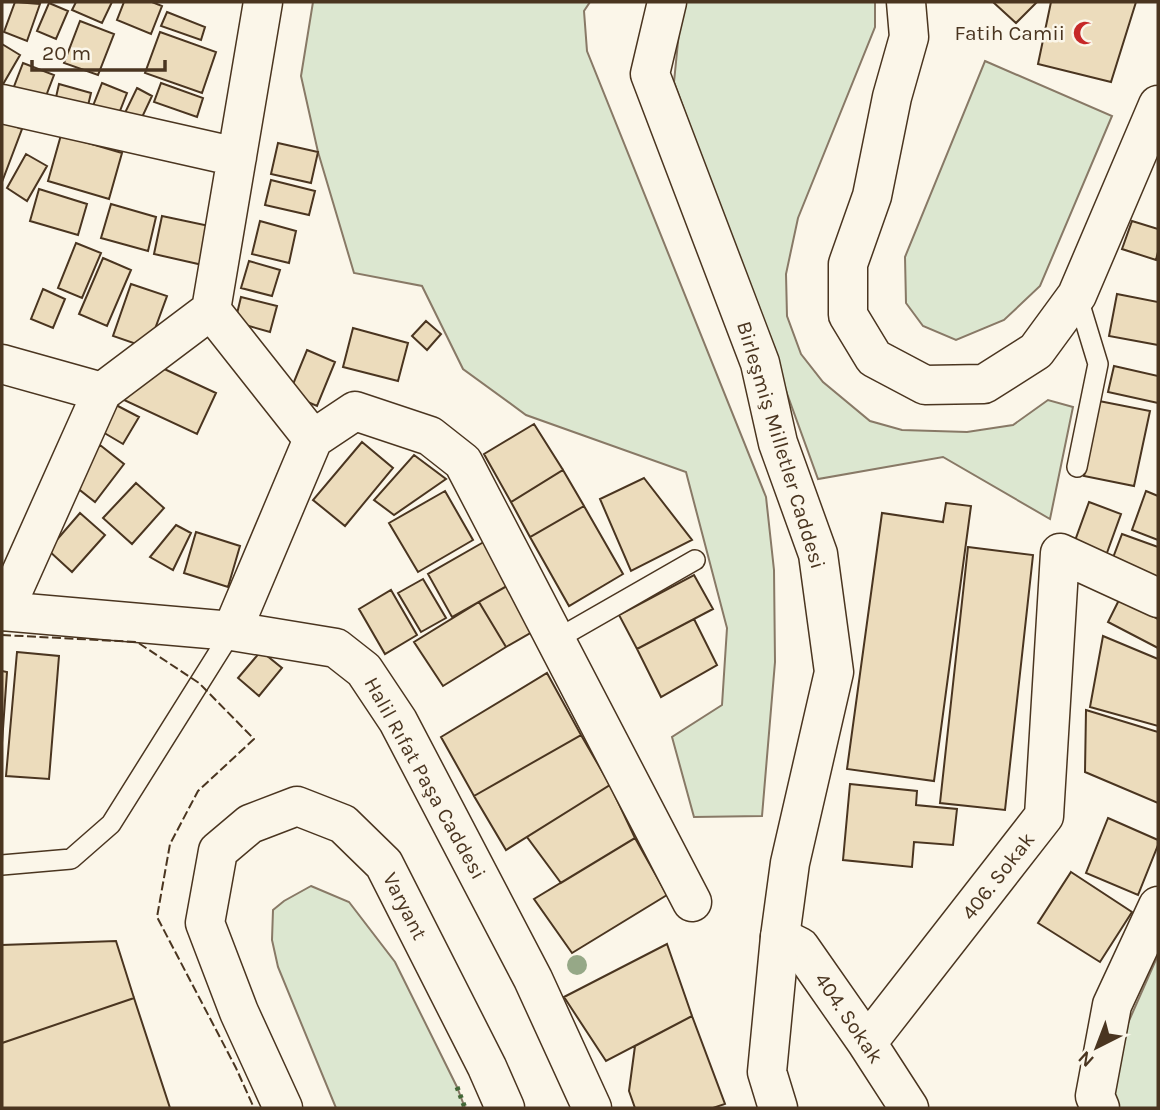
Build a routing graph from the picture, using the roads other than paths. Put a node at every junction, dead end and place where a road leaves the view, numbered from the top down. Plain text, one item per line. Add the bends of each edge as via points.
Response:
1 (263, 2) edge
2 (667, 2) edge
3 (906, 2) edge
4 (2, 104) edge
5 (1158, 105) edge
6 (237, 157) junction
7 (1077, 295) junction
8 (211, 310) junction
9 (2, 364) edge
10 (102, 392) junction
11 (313, 439) junction
12 (1077, 467) dead end
13 (695, 560) dead end
14 (1158, 598) edge
15 (3, 611) edge
16 (232, 631) junction
17 (557, 639) junction
18 (2, 865) edge
19 (692, 902) dead end
20 (1158, 906) edge
21 (780, 937) junction
22 (867, 1043) junction
23 (284, 1108) edge
24 (505, 1108) edge
25 (592, 1108) edge
26 (778, 1108) edge
27 (909, 1108) edge
28 (1100, 1108) edge

1 - 6 main road
2 - 21 main road, Birleşmiş Milletler Caddesi via 650,74 760,363 778,443 818,554 834,672 790,863
3 - 7 main road via 909,37 872,195 848,264 848,315 874,358 925,385 984,384 1036,351
4 - 6 main road
5 - 7 main road
6 - 8 main road
7 - 12 lane via 1098,363
8 - 10 main road
8 - 11 main road
9 - 10 main road
10 - 15 main road
11 - 16 main road
11 - 17 main road via 355,411 430,436 463,462
13 - 17 lane
14 - 22 main road, 406. Sokak via 1060,554 1044,816
15 - 16 main road, Halil Rıfat Paşa Caddesi
16 - 18 lane via 111,824 71,859
16 - 25 main road, Halil Rıfat Paşa Caddesi via 335,648 364,670 398,721 533,979
17 - 19 main road
20 - 28 main road via 1112,1005 1095,1096
21 - 22 main road, 404. Sokak via 800,947
21 - 26 main road, Birleşmiş Milletler Caddesi via 767,1072
22 - 27 main road, 404. Sokak
23 - 24 main road, Varyant via 239,1012 205,923 218,851 250,824 297,806 343,824 384,864

